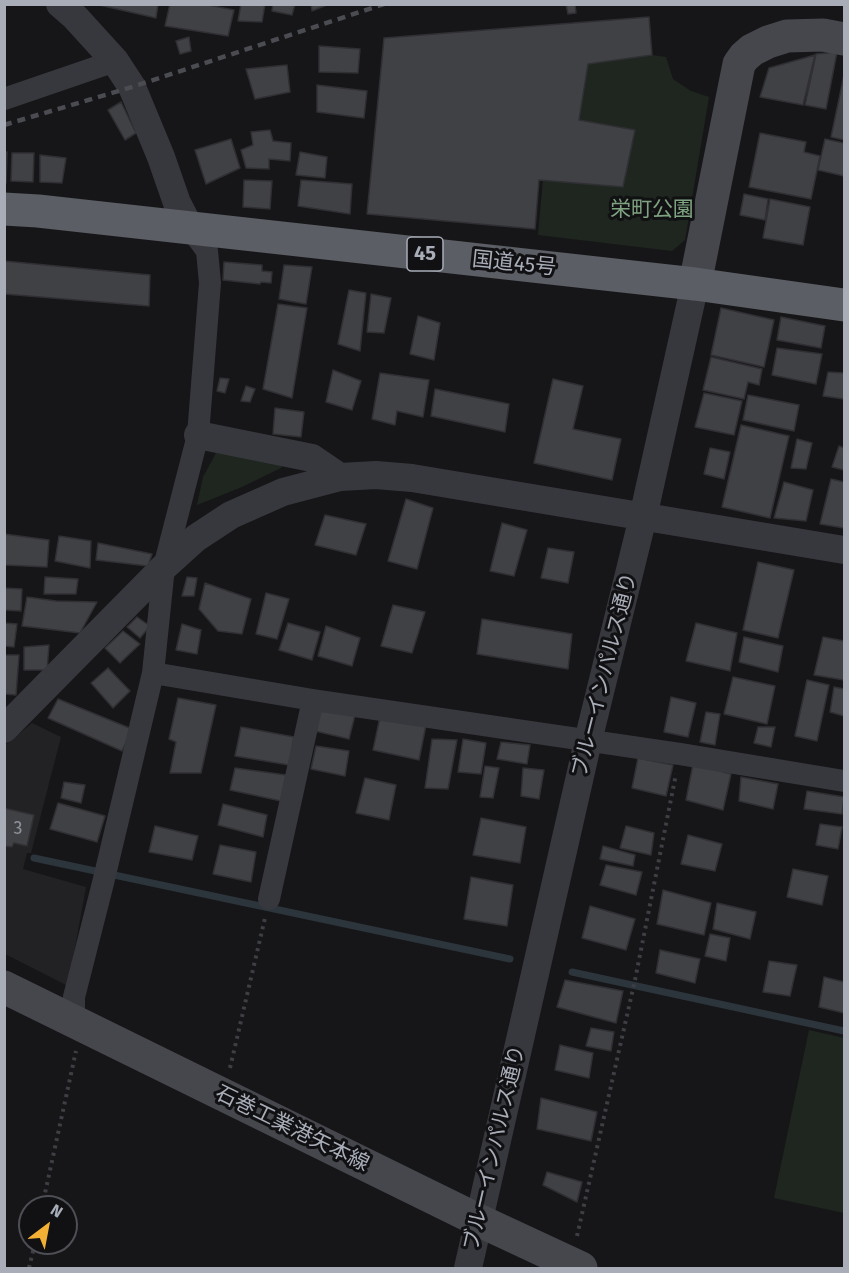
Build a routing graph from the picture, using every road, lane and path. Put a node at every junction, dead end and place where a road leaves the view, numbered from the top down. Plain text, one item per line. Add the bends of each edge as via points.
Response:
1 (71, 9) edge
2 (844, 39) edge
3 (115, 61) junction
4 (4, 99) edge
5 (4, 209) edge
6 (190, 228) junction
7 (695, 284) junction
8 (844, 305) edge
9 (198, 435) junction
10 (340, 477) junction
11 (643, 517) junction
12 (844, 550) edge
13 (164, 567) junction
14 (153, 673) junction
15 (313, 700) junction
16 (4, 729) edge
17 (588, 741) junction
18 (680, 754) junction
19 (844, 782) edge
20 (267, 908) joint
21 (4, 987) edge
22 (74, 1021) junction
23 (224, 1095) junction
24 (45, 1195) edge
25 (478, 1220) junction
26 (576, 1266) edge
27 (468, 1269) edge

1 - 3 street
2 - 7 main road, ブルーインパルス通り via 787,36 768,42 739,64
3 - 4 street
3 - 6 street via 132,87
5 - 6 highway, 国道45号 / 45
6 - 7 highway, 国道45号 / 45
6 - 9 street via 207,251 210,283
7 - 8 highway, 国道45号 / 45
7 - 11 street, ブルーインパルス通り
9 - 10 street via 312,458
9 - 13 street
10 - 11 street via 412,478
10 - 13 street via 283,492 231,515 196,538
11 - 12 street
11 - 17 street, ブルーインパルス通り
13 - 14 street
13 - 16 street
14 - 15 street
14 - 22 street via 74,997
15 - 17 street
15 - 20 street
17 - 18 street
17 - 25 street, ブルーインパルス通り
18 - 19 street
18 - 26 path
20 - 23 path
21 - 22 main road, 石巻工業港矢本線
22 - 23 main road, 石巻工業港矢本線
22 - 24 path via 76,1052
23 - 25 main road, 石巻工業港矢本線
25 - 26 main road, 石巻工業港矢本線
25 - 27 street, ブルーインパルス通り

